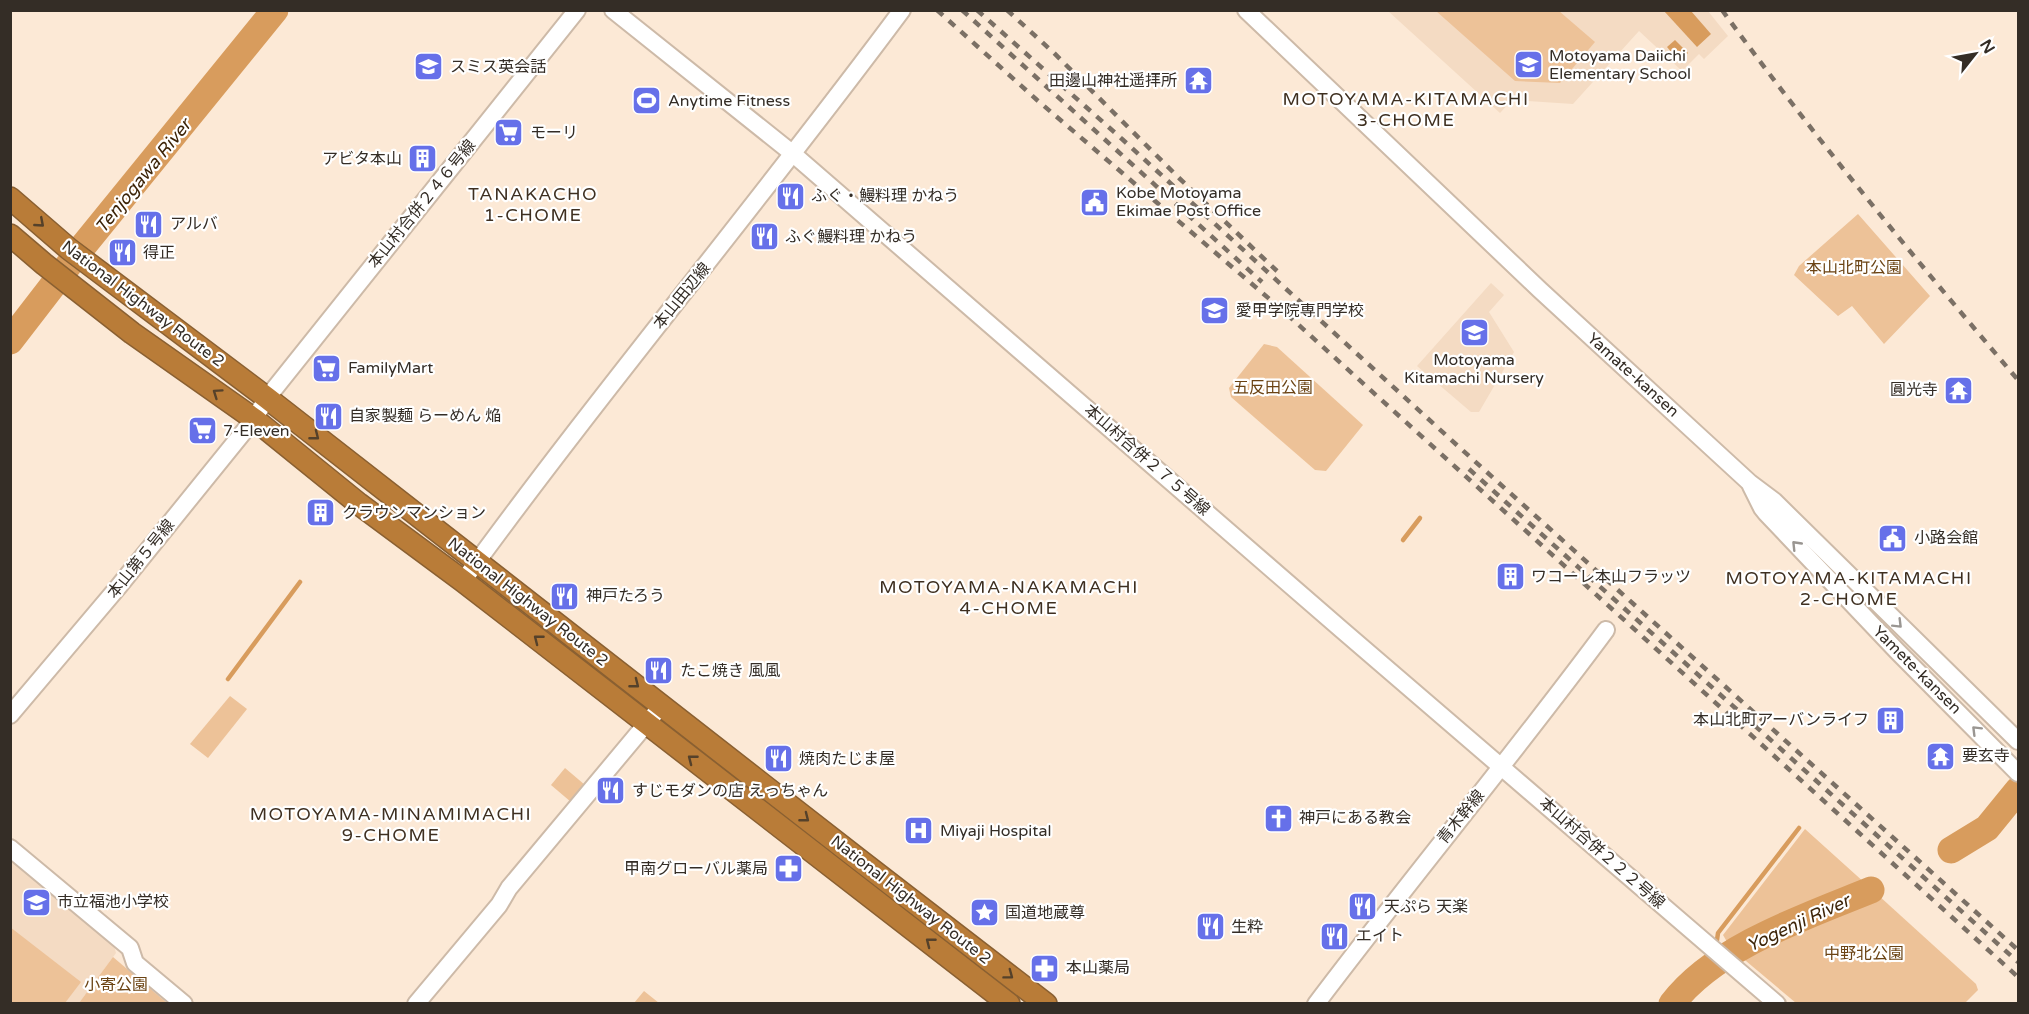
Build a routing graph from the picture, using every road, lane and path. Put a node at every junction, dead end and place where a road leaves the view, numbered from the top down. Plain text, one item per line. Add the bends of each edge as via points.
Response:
1 (577, 10) edge
2 (613, 10) edge
3 (902, 10) edge
4 (1245, 10) edge
5 (792, 153) junction
6 (10, 198) edge
7 (10, 235) edge
8 (267, 398) junction
9 (254, 419) junction
10 (1750, 483) junction
11 (476, 562) junction
12 (463, 581) junction
13 (1606, 630) dead end
14 (662, 705) junction
15 (10, 715) edge
16 (646, 723) junction
17 (2019, 741) edge
18 (1501, 767) junction
19 (2018, 772) edge
20 (10, 848) edge
21 (184, 1004) edge
22 (416, 1004) edge
23 (1009, 1004) edge
24 (1046, 1004) edge
25 (1316, 1004) edge
26 (1777, 1004) edge

1 - 8 street, 本山村合併２４６号線
2 - 5 street, 本山村合併２７５号線
3 - 5 street, 本山田辺線
4 - 10 street, Yamate-kansen
5 - 11 street, 本山田辺線
5 - 18 street, 本山村合併２７５号線
6 -> 8 highway, National Highway Route 2 via 77,254
9 -> 7 highway, National Highway Route 2 via 132,333
8 - 9 street, 本山第５号線
8 -> 11 highway, National Highway Route 2
9 - 12 highway, National Highway Route 2
9 - 15 street, 本山第５号線
10 -> 17 street, Yamate-kansen via 1774,501
19 -> 10 street, Yamete-kansen via 1766,513
11 - 12 street, 本山田辺線
11 -> 14 highway, National Highway Route 2
16 -> 12 highway, National Highway Route 2
13 - 18 street, 青木幹線
14 - 16 street
14 -> 24 highway, National Highway Route 2
16 - 22 street
23 -> 16 highway, National Highway Route 2
18 - 25 street, 青木幹線
18 - 26 street, 本山村合併２２２号線
20 - 21 street via 130,948 135,963

